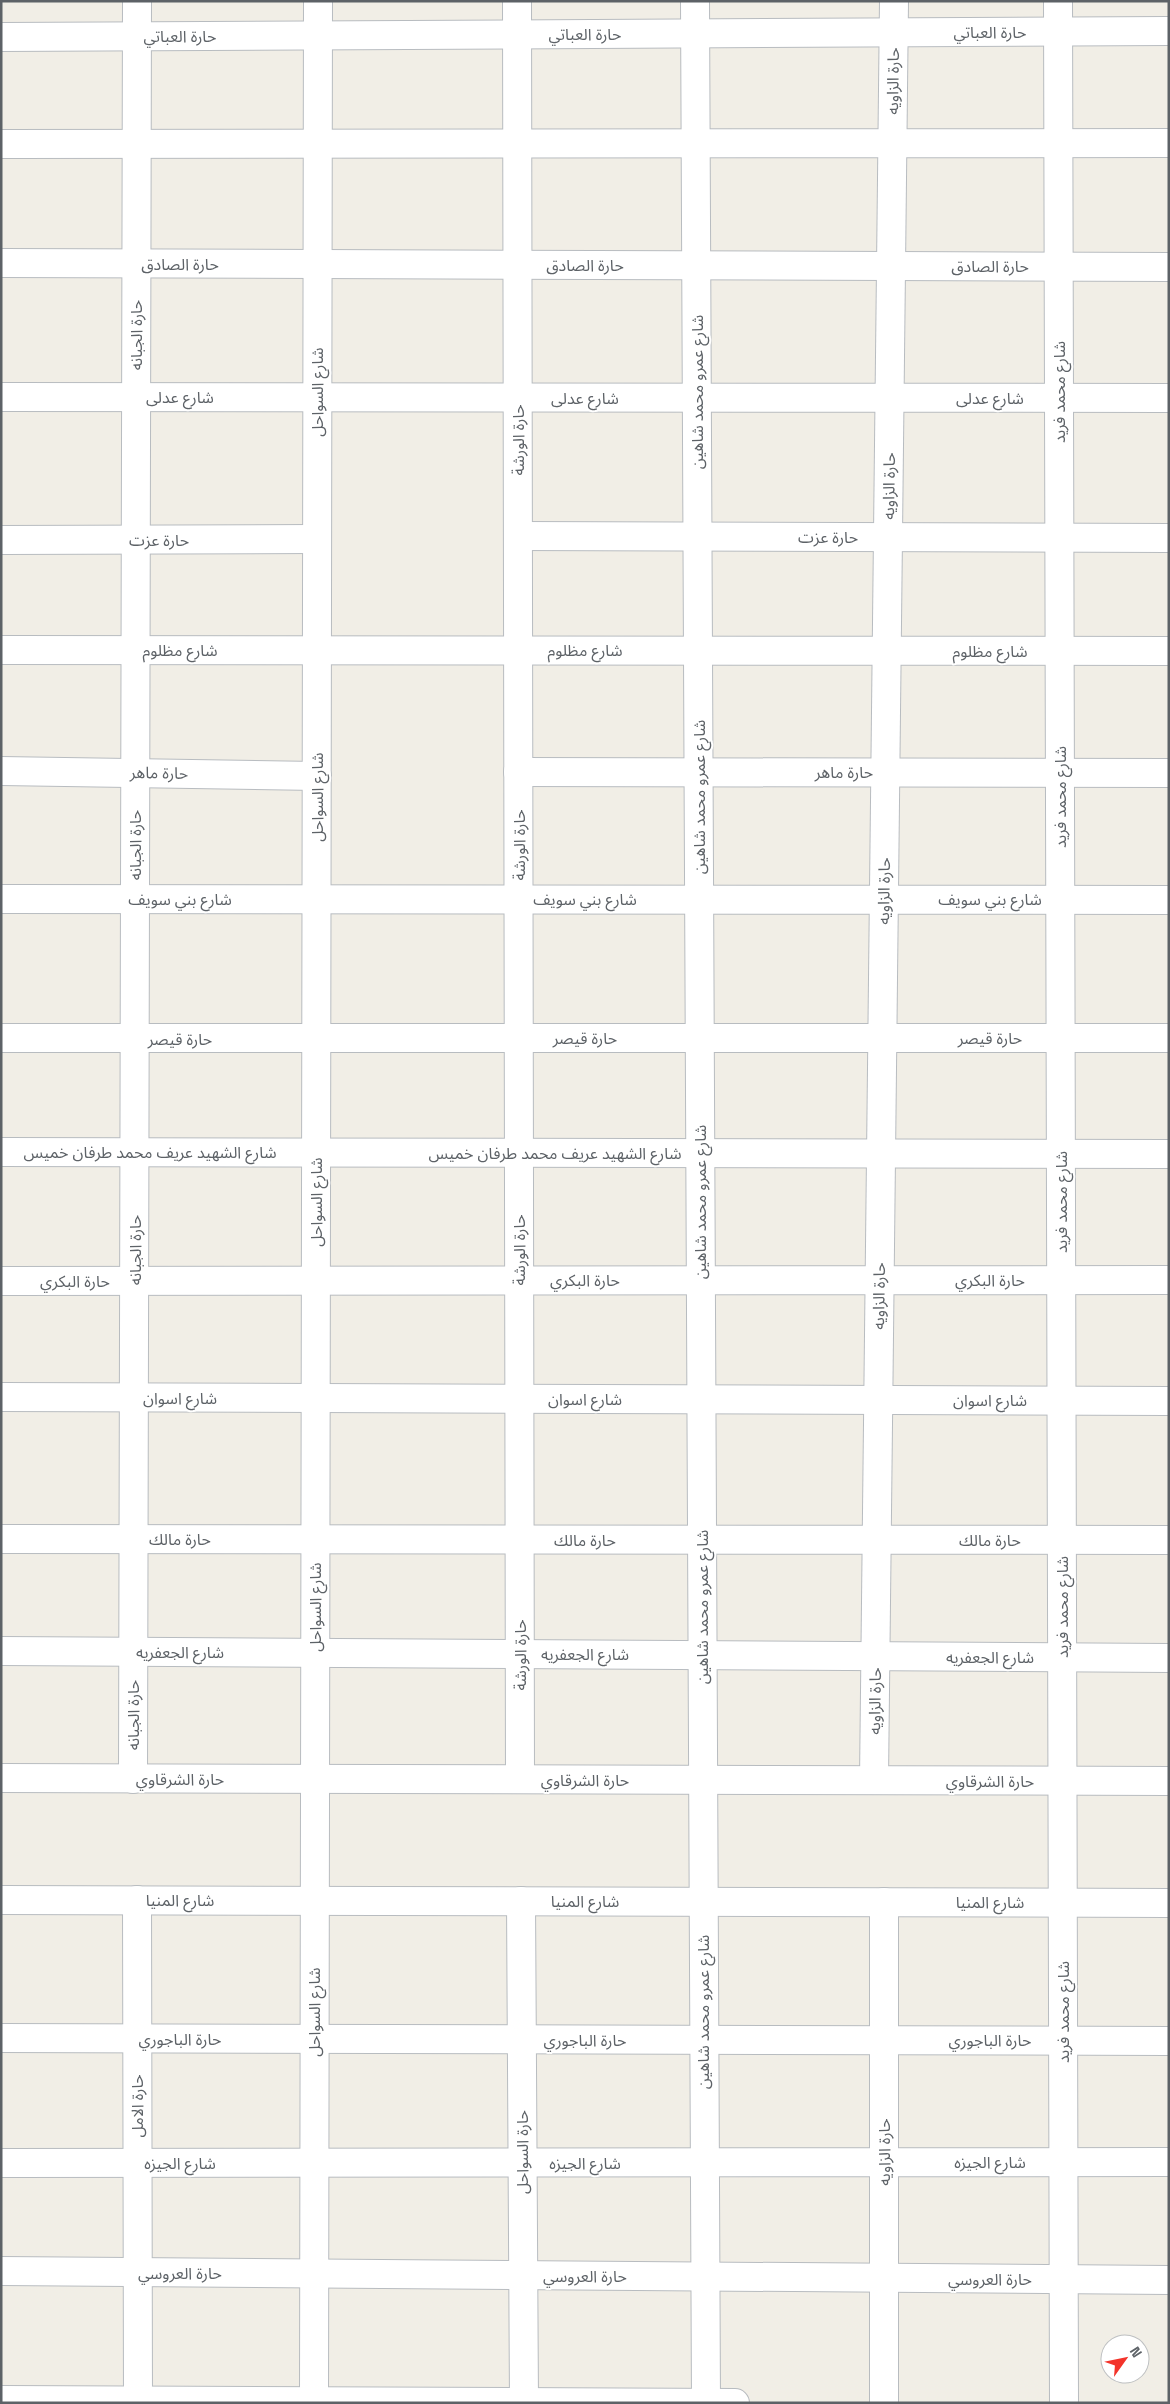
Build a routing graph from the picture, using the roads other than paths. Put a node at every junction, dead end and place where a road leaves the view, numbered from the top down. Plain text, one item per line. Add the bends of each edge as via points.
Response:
1 (137, 1) edge
2 (318, 1) edge
3 (517, 1) edge
4 (695, 1) edge
5 (894, 1) edge
6 (1058, 1) edge
7 (1169, 31) edge
8 (894, 32) junction
9 (1058, 32) junction
10 (695, 34) junction
11 (517, 35) junction
12 (137, 36) junction
13 (318, 36) junction
14 (1, 37) edge
15 (893, 143) junction
16 (1058, 143) junction
17 (1169, 143) edge
18 (1, 144) edge
19 (136, 144) junction
20 (318, 144) junction
21 (517, 144) junction
22 (695, 144) junction
23 (1, 263) edge
24 (136, 263) junction
25 (317, 264) junction
26 (517, 265) junction
27 (696, 265) junction
28 (891, 266) junction
29 (1059, 266) junction
30 (1169, 267) edge
31 (1, 397) edge
32 (136, 397) junction
33 (697, 397) junction
34 (317, 398) junction
35 (518, 398) junction
36 (890, 398) junction
37 (1059, 398) junction
38 (1169, 398) edge
39 (518, 536) junction
40 (697, 536) junction
41 (888, 537) junction
42 (1059, 537) junction
43 (1169, 538) edge
44 (317, 539) junction
45 (1, 540) edge
46 (136, 540) junction
47 (1, 650) edge
48 (135, 650) junction
49 (317, 650) junction
50 (518, 650) junction
51 (698, 650) junction
52 (887, 651) junction
53 (1059, 651) junction
54 (1169, 651) edge
55 (1, 771) edge
56 (518, 772) junction
57 (698, 772) junction
58 (886, 772) junction
59 (135, 773) junction
60 (1060, 773) junction
61 (1169, 773) edge
62 (317, 776) junction
63 (135, 898) junction
64 (1, 899) edge
65 (316, 899) junction
66 (519, 899) junction
67 (699, 899) junction
68 (884, 899) junction
69 (1060, 899) junction
70 (1169, 900) edge
71 (1, 1038) edge
72 (316, 1038) junction
73 (519, 1038) junction
74 (699, 1038) junction
75 (883, 1038) junction
76 (1061, 1038) junction
77 (1169, 1038) edge
78 (135, 1039) junction
79 (1, 1152) edge
80 (134, 1152) junction
81 (316, 1152) junction
82 (519, 1153) junction
83 (700, 1153) junction
84 (881, 1154) junction
85 (1061, 1154) junction
86 (1169, 1154) edge
87 (135, 1280) junction
88 (316, 1280) junction
89 (520, 1280) junction
90 (701, 1280) junction
91 (879, 1280) junction
92 (1061, 1280) junction
93 (1169, 1280) edge
94 (1, 1281) edge
95 (1, 1397) edge
96 (134, 1398) junction
97 (316, 1398) junction
98 (520, 1399) junction
99 (701, 1400) junction
100 (878, 1400) junction
101 (1062, 1400) junction
102 (1169, 1401) edge
103 (1, 1539) edge
104 (134, 1539) junction
105 (315, 1540) junction
106 (520, 1540) junction
107 (701, 1540) junction
108 (876, 1540) junction
109 (1062, 1540) junction
110 (1169, 1540) edge
111 (1, 1651) edge
112 (134, 1652) junction
113 (315, 1653) junction
114 (520, 1654) junction
115 (702, 1655) junction
116 (875, 1656) junction
117 (1062, 1658) junction
118 (1169, 1658) edge
119 (1, 1778) edge
120 (133, 1779) junction
121 (314, 1779) junction
122 (520, 1779) junction
123 (703, 1780) junction
124 (874, 1780) junction
125 (1063, 1781) junction
126 (1169, 1781) edge
127 (1, 1900) edge
128 (137, 1900) junction
129 (314, 1901) junction
130 (521, 1901) junction
131 (703, 1902) junction
132 (884, 1902) junction
133 (1063, 1903) junction
134 (1169, 1903) edge
135 (1, 2038) edge
136 (137, 2039) junction
137 (314, 2039) junction
138 (522, 2040) junction
139 (703, 2040) junction
140 (884, 2040) junction
141 (1063, 2041) junction
142 (1169, 2041) edge
143 (1, 2162) edge
144 (314, 2162) junction
145 (522, 2162) junction
146 (704, 2162) junction
147 (884, 2162) junction
148 (1169, 2162) edge
149 (138, 2163) junction
150 (1064, 2163) junction
151 (1, 2271) edge
152 (138, 2273) junction
153 (314, 2274) junction
154 (523, 2276) junction
155 (705, 2277) junction
156 (884, 2278) junction
157 (1064, 2280) junction
158 (1169, 2280) edge
159 (1, 2400) edge
160 (138, 2402) edge
161 (314, 2402) edge
162 (524, 2402) edge
163 (706, 2403) edge
164 (735, 2403) edge
165 (884, 2403) edge
166 (1064, 2403) edge

1 - 12 street, حارة الجبانه
2 - 13 street, شارع السواحل
3 - 11 street, حارة الورشة
4 - 10 street, شارع عمرو محمد شاهين
5 - 8 street, حارة الزاويه
6 - 9 street, شارع محمد فريد
7 - 9 street, حارة العباتي
8 - 9 street, حارة العباتي
8 - 10 street, حارة العباتي
8 - 15 street, حارة الزاويه
9 - 16 street, شارع محمد فريد
10 - 11 street, حارة العباتي
10 - 22 street, شارع عمرو محمد شاهين
11 - 13 street, حارة العباتي
11 - 21 street, حارة الورشة
12 - 13 street, حارة العباتي
12 - 14 street, حارة العباتي
12 - 19 street, حارة الجبانه
13 - 20 street, شارع السواحل
15 - 16 street
15 - 22 street
15 - 28 street, حارة الزاويه
16 - 17 street
16 - 29 street, شارع محمد فريد
18 - 19 street
19 - 20 street
19 - 24 street, حارة الجبانه
20 - 21 street
20 - 25 street, شارع السواحل
21 - 22 street
21 - 26 street, حارة الورشة
22 - 27 street, شارع عمرو محمد شاهين
23 - 24 street, حارة الصادق
24 - 25 street, حارة الصادق
24 - 32 street, حارة الجبانه
25 - 26 street, حارة الصادق
25 - 34 street, شارع السواحل
26 - 27 street, حارة الصادق
26 - 35 street, حارة الورشة
27 - 28 street, حارة الصادق
27 - 33 street, شارع عمرو محمد شاهين
28 - 29 street, حارة الصادق
28 - 36 street, حارة الزاويه
29 - 30 street, حارة الصادق
29 - 37 street, شارع محمد فريد
31 - 32 street, شارع عدلى
32 - 34 street, شارع عدلى
32 - 46 street, حارة الجبانه
33 - 35 street, شارع عدلى
33 - 36 street, شارع عدلى
33 - 40 street, شارع عمرو محمد شاهين
34 - 35 street, شارع عدلى
34 - 44 street, شارع السواحل
35 - 39 street, حارة الورشة
36 - 37 street, شارع عدلى
36 - 41 street, حارة الزاويه
37 - 38 street, شارع عدلى
37 - 42 street, شارع محمد فريد
39 - 40 street, حارة عزت
39 - 50 street, حارة الورشة
40 - 41 street, حارة عزت
40 - 51 street, شارع عمرو محمد شاهين
41 - 42 street, حارة عزت
41 - 52 street, حارة الزاويه
42 - 43 street, حارة عزت
42 - 53 street, شارع محمد فريد
44 - 46 street, حارة عزت
44 - 49 street, شارع السواحل
45 - 46 street, حارة عزت
46 - 48 street, حارة الجبانه
47 - 48 street, شارع مظلوم
48 - 49 street, شارع مظلوم
48 - 59 street, حارة الجبانه
49 - 50 street, شارع مظلوم
49 - 62 street, شارع السواحل
50 - 51 street, شارع مظلوم
50 - 56 street, حارة الورشة
51 - 52 street, شارع مظلوم
51 - 57 street, شارع عمرو محمد شاهين
52 - 53 street, شارع مظلوم
52 - 58 street, حارة الزاويه
53 - 54 street, شارع مظلوم
53 - 60 street, شارع محمد فريد
55 - 59 street, حارة ماهر
56 - 57 street, حارة ماهر
56 - 66 street, حارة الورشة
57 - 58 street, حارة ماهر
57 - 67 street, شارع عمرو محمد شاهين
58 - 60 street, حارة ماهر
58 - 68 street, حارة الزاويه
59 - 62 street, حارة ماهر
59 - 63 street, حارة الجبانه
60 - 61 street, حارة ماهر
60 - 69 street, شارع محمد فريد
62 - 65 street, شارع السواحل
63 - 64 street, شارع بني سويف
63 - 65 street, شارع بني سويف
63 - 78 street, حارة الجبانه
65 - 66 street, شارع بني سويف
65 - 72 street, شارع السواحل
66 - 67 street, شارع بني سويف
66 - 73 street, حارة الورشة
67 - 68 street, شارع بني سويف
67 - 74 street, شارع عمرو محمد شاهين
68 - 69 street, شارع بني سويف
68 - 75 street, حارة الزاويه
69 - 70 street, شارع بني سويف
69 - 76 street, شارع محمد فريد
71 - 78 street, حارة قيصر
72 - 73 street, حارة قيصر
72 - 78 street, حارة قيصر
72 - 81 street, شارع السواحل
73 - 74 street, حارة قيصر
73 - 82 street, حارة الورشة
74 - 75 street, حارة قيصر
74 - 83 street, شارع عمرو محمد شاهين
75 - 76 street, حارة قيصر
75 - 84 street, حارة الزاويه
76 - 77 street, حارة قيصر
76 - 85 street, شارع محمد فريد
78 - 80 street, حارة الجبانه
79 - 80 street, شارع الشهيد عريف محمد طرفان خميس
80 - 81 street, شارع الشهيد عريف محمد طرفان خميس
80 - 87 street, حارة الجبانه
81 - 82 street, شارع الشهيد عريف محمد طرفان خميس
81 - 88 street, شارع السواحل
82 - 83 street, شارع الشهيد عريف محمد طرفان خميس
82 - 89 street, حارة الورشة
83 - 84 street, شارع الشهيد عريف محمد طرفان خميس
83 - 90 street, شارع عمرو محمد شاهين
84 - 85 street, شارع الشهيد عريف محمد طرفان خميس
84 - 91 street, حارة الزاويه
85 - 86 street, شارع الشهيد عريف محمد طرفان خميس
85 - 92 street, شارع محمد فريد
87 - 88 street, حارة البكري
87 - 94 street, حارة البكري
87 - 96 street, حارة الجبانه
88 - 89 street, حارة البكري
88 - 97 street, شارع السواحل
89 - 90 street, حارة البكري
89 - 98 street, حارة الورشة
90 - 91 street, حارة البكري
90 - 99 street, شارع عمرو محمد شاهين
91 - 92 street, حارة البكري
91 - 100 street, حارة الزاويه
92 - 93 street, حارة البكري
92 - 101 street, شارع محمد فريد
95 - 96 street, شارع اسوان
96 - 97 street, شارع اسوان
96 - 104 street, حارة الجبانه
97 - 98 street, شارع اسوان
97 - 105 street, شارع السواحل
98 - 99 street, شارع اسوان
98 - 106 street, حارة الورشة
99 - 100 street, شارع اسوان
99 - 107 street, شارع عمرو محمد شاهين
100 - 101 street, شارع اسوان
100 - 108 street, حارة الزاويه
101 - 102 street, شارع اسوان
101 - 109 street, شارع محمد فريد
103 - 104 street, حارة مالك
104 - 105 street, حارة مالك
104 - 112 street, حارة الجبانه
105 - 106 street, حارة مالك
105 - 113 street, شارع السواحل
106 - 107 street, حارة مالك
106 - 114 street, حارة الورشة
107 - 108 street, حارة مالك
107 - 115 street, شارع عمرو محمد شاهين
108 - 109 street, حارة مالك
108 - 116 street, حارة الزاويه
109 - 110 street, حارة مالك
109 - 117 street, شارع محمد فريد
111 - 112 street, شارع الجعفريه
112 - 113 street, شارع الجعفريه
112 - 120 street, حارة الجبانه
113 - 114 street, شارع الجعفريه
113 - 121 street, شارع السواحل
114 - 115 street, شارع الجعفريه
114 - 122 street, حارة الورشة
115 - 116 street, شارع الجعفريه
115 - 123 street, شارع عمرو محمد شاهين
116 - 117 street, شارع الجعفريه
116 - 124 street, حارة الزاويه
117 - 118 street, شارع الجعفريه
117 - 125 street, شارع محمد فريد
119 - 120 street, حارة الشرقاوي
120 - 121 street, حارة الشرقاوي
121 - 122 street, حارة الشرقاوي
121 - 129 street, شارع السواحل
122 - 123 street, حارة الشرقاوي
123 - 124 street, حارة الشرقاوي
123 - 131 street, شارع عمرو محمد شاهين
124 - 125 street, حارة الشرقاوي
125 - 126 street, حارة الشرقاوي
125 - 133 street, شارع محمد فريد
127 - 128 street, شارع المنيا
128 - 129 street, شارع المنيا
128 - 136 street, حارة الامل
129 - 130 street, شارع المنيا
129 - 137 street, شارع السواحل
130 - 131 street, شارع المنيا
130 - 138 street, حارة السواحل
131 - 132 street, شارع المنيا
131 - 139 street, شارع عمرو محمد شاهين
132 - 133 street, شارع المنيا
132 - 140 street, حارة الزاويه
133 - 134 street, شارع المنيا
133 - 141 street, شارع محمد فريد
135 - 136 street, حارة الباجوري
136 - 137 street, حارة الباجوري
136 - 149 street, حارة الامل
137 - 138 street, حارة الباجوري
137 - 144 street, شارع السواحل
138 - 139 street, حارة الباجوري
138 - 145 street, حارة السواحل
139 - 140 street, حارة الباجوري
139 - 146 street, شارع عمرو محمد شاهين
140 - 141 street, حارة الباجوري
140 - 147 street, حارة الزاويه
141 - 142 street, حارة الباجوري
141 - 150 street, شارع محمد فريد
143 - 149 street, شارع الجيزه
144 - 145 street, شارع الجيزه
144 - 149 street, شارع الجيزه
144 - 153 street, شارع السواحل
145 - 146 street, شارع الجيزه
145 - 154 street, حارة السواحل
146 - 147 street, شارع الجيزه
146 - 155 street, شارع عمرو محمد شاهين
147 - 150 street, شارع الجيزه
147 - 156 street, حارة الزاويه
148 - 150 street, شارع الجيزه
149 - 152 street, حارة الامل
150 - 157 street, شارع محمد فريد
151 - 152 street, حارة العروسي
152 - 153 street, حارة العروسي
152 - 160 street, حارة الامل
153 - 154 street, حارة العروسي
153 - 161 street, شارع السواحل
154 - 155 street, حارة العروسي
154 - 162 street, حارة السواحل
155 - 156 street, حارة العروسي
155 - 163 street, شارع عمرو محمد شاهين
156 - 157 street, حارة العروسي
156 - 165 street, حارة الزاويه
157 - 158 street, حارة العروسي
157 - 166 street, شارع محمد فريد
159 - 160 street
160 - 161 street
161 - 162 street
162 - 163 street
163 - 164 street

